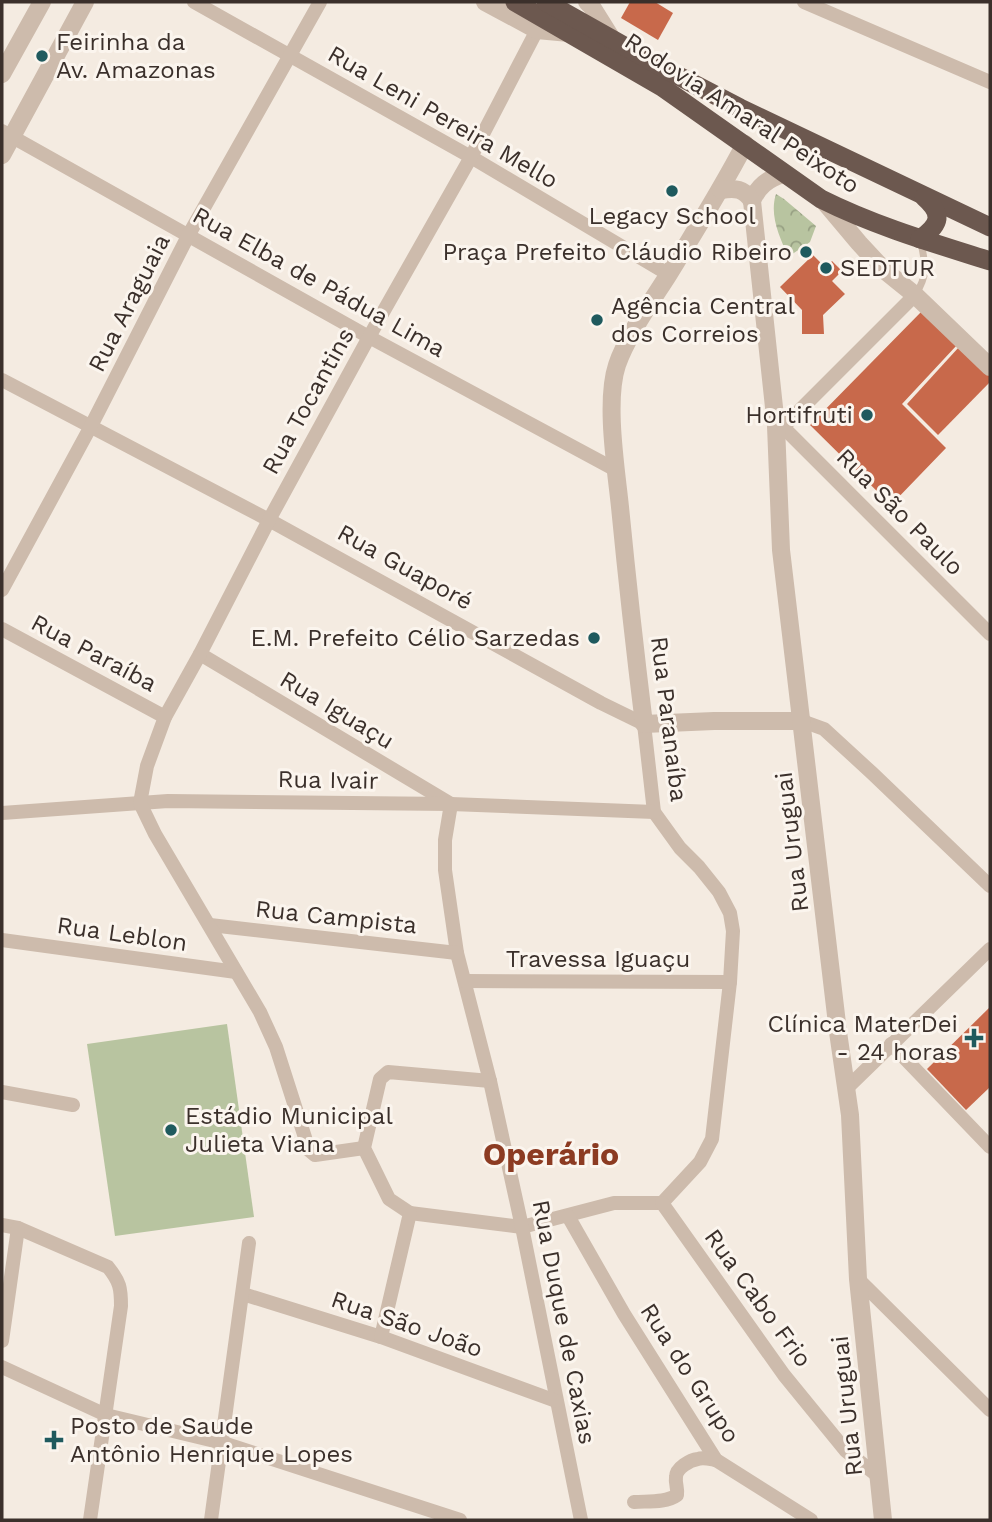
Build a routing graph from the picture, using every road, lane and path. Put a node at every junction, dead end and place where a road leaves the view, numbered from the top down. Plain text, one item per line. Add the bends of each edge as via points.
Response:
1 (42, 2) edge
2 (85, 2) edge
3 (194, 2) edge
4 (320, 2) edge
5 (485, 2) edge
6 (515, 2) edge
7 (546, 2) edge
8 (587, 2) edge
9 (804, 2) edge
10 (537, 30) junction
11 (569, 33) junction
12 (612, 39) junction
13 (289, 56) junction
14 (2, 74) edge
15 (990, 82) edge
16 (7, 134) edge
17 (798, 137) junction
18 (745, 144) junction
19 (2, 155) edge
20 (471, 157) junction
21 (783, 174) junction
22 (721, 190) junction
23 (919, 193) junction
24 (821, 199) junction
25 (752, 201) junction
26 (990, 227) edge
27 (188, 236) junction
28 (920, 239) junction
29 (990, 261) edge
30 (668, 274) junction
31 (915, 295) junction
32 (369, 337) junction
33 (990, 367) edge
34 (2, 380) edge
35 (91, 426) junction
36 (780, 426) junction
37 (616, 470) junction
38 (269, 520) junction
39 (2, 590) edge
40 (2, 629) edge
41 (990, 634) edge
42 (200, 654) junction
43 (165, 717) junction
44 (802, 721) junction
45 (644, 723) junction
46 (140, 803) junction
47 (451, 804) junction
48 (654, 812) junction
49 (2, 813) edge
50 (990, 886) edge
51 (210, 925) junction
52 (2, 940) edge
53 (990, 949) edge
54 (457, 953) junction
55 (236, 972) junction
56 (465, 981) junction
57 (730, 982) junction
58 (891, 1044) junction
59 (490, 1081) junction
60 (846, 1089) junction
61 (2, 1092) edge
62 (73, 1105) dead end
63 (990, 1147) edge
64 (364, 1148) junction
65 (662, 1203) junction
66 (410, 1213) junction
67 (568, 1216) junction
68 (2, 1225) edge
69 (522, 1227) junction
70 (18, 1228) junction
71 (249, 1243) dead end
72 (858, 1279) junction
73 (243, 1294) junction
74 (381, 1337) junction
75 (2, 1341) edge
76 (2, 1367) edge
77 (556, 1401) junction
78 (990, 1410) edge
79 (106, 1415) junction
80 (223, 1443) junction
81 (716, 1460) junction
82 (878, 1476) junction
83 (634, 1502) dead end
84 (90, 1520) edge
85 (211, 1520) edge
86 (460, 1520) edge
87 (581, 1520) edge
88 (811, 1520) edge
89 (883, 1520) edge

1 - 14 street
2 - 16 street
3 - 13 street, Rua Leni Pereira Mello
4 - 13 street, Rua Araguaia
5 - 10 street
6 - 11 highway, Rodovia Amaral Peixoto
7 - 12 highway, Rodovia Amaral Peixoto
8 - 12 street
9 - 15 street
10 - 11 street
10 - 20 street, Rua Tocantins
11 - 18 highway, Rodovia Amaral Peixoto via 662,87
12 - 17 highway, Rodovia Amaral Peixoto
13 - 20 street, Rua Leni Pereira Mello
13 - 27 street, Rua Araguaia
16 - 19 street
16 - 27 street, Rua Elba de Pádua Lima
17 - 18 highway via 774,131
17 - 23 highway, Rodovia Amaral Peixoto
18 - 21 highway, Rodovia Amaral Peixoto
18 - 22 street, Rua Paranaíba
20 - 30 street, Rua Leni Pereira Mello
20 - 32 street, Rua Tocantins
21 - 24 highway, Rodovia Amaral Peixoto
21 - 25 street via 765,182
22 - 25 street via 737,188
22 - 30 street, Rua Paranaíba
23 - 26 highway, Rodovia Amaral Peixoto
23 - 28 highway via 933,205 938,219
24 - 28 highway, Rodovia Amaral Peixoto
24 - 31 street via 884,270
25 - 36 street, Rua Uruguai
27 - 32 street, Rua Elba de Pádua Lima
27 - 35 street, Rua Araguaia
28 - 29 highway, Rodovia Amaral Peixoto
28 - 31 lane via 926,273
30 - 37 street, Rua Paranaíba via 617,365 612,388
31 - 33 street
31 - 36 street
32 - 37 street, Rua Elba de Pádua Lima
32 - 38 street, Rua Tocantins
34 - 35 street, Rua Guaporé
35 - 38 street, Rua Guaporé
35 - 39 street, Rua Araguaia
36 - 41 street, Rua São Paulo
36 - 44 street, Rua Uruguai via 781,550
37 - 45 street, Rua Paranaíba
38 - 42 street, Rua Tocantins
38 - 45 street, Rua Guaporé
40 - 43 street, Rua Paraíba
42 - 43 street, Rua Tocantins
42 - 47 street, Rua Iguaçu
43 - 46 street, Rua Tocantins
44 - 45 street, Rua Guaporé
44 - 50 street via 824,729
44 - 60 street, Rua Uruguai
45 - 48 street, Rua Paranaíba
46 - 47 street, Rua Ivair
46 - 49 street, Rua Ivair
46 - 51 street
47 - 48 street, Rua Ivair
47 - 54 street, Rua Duque de Caxias via 444,870
48 - 57 street, Rua Paranaíba via 719,892 730,913
51 - 54 street, Rua Campista
51 - 55 street
52 - 55 street, Rua Leblon
53 - 58 street
54 - 56 street, Rua Duque de Caxias
55 - 64 street via 275,1047 309,1150 315,1155
56 - 57 street, Travessa Iguaçu
56 - 59 street, Rua Duque de Caxias
57 - 65 street, Rua Paranaíba via 712,1139 699,1162
58 - 60 street
58 - 63 street
59 - 64 street via 388,1072 380,1079
59 - 69 street, Rua Duque de Caxias
60 - 72 street, Rua Uruguai
61 - 62 street
64 - 66 street via 389,1199
65 - 67 street via 614,1203
65 - 82 street, Rua Cabo Frio via 784,1375 846,1451
66 - 69 street
66 - 74 street
67 - 69 street
67 - 81 street, Rua do Grupo
68 - 70 street
69 - 77 street, Rua Duque de Caxias
70 - 75 street
70 - 79 street via 108,1267 116,1276 121,1306
71 - 73 street
72 - 78 street
72 - 82 street, Rua Uruguai
73 - 74 street, Rua São João
73 - 80 street
74 - 77 street, Rua São João
76 - 79 street
77 - 87 street, Rua Duque de Caxias
79 - 80 street
79 - 84 street
80 - 85 street
80 - 86 street
81 - 83 street via 699,1458 678,1471 674,1498
81 - 88 street, Rua do Grupo
82 - 89 street, Rua Uruguai

